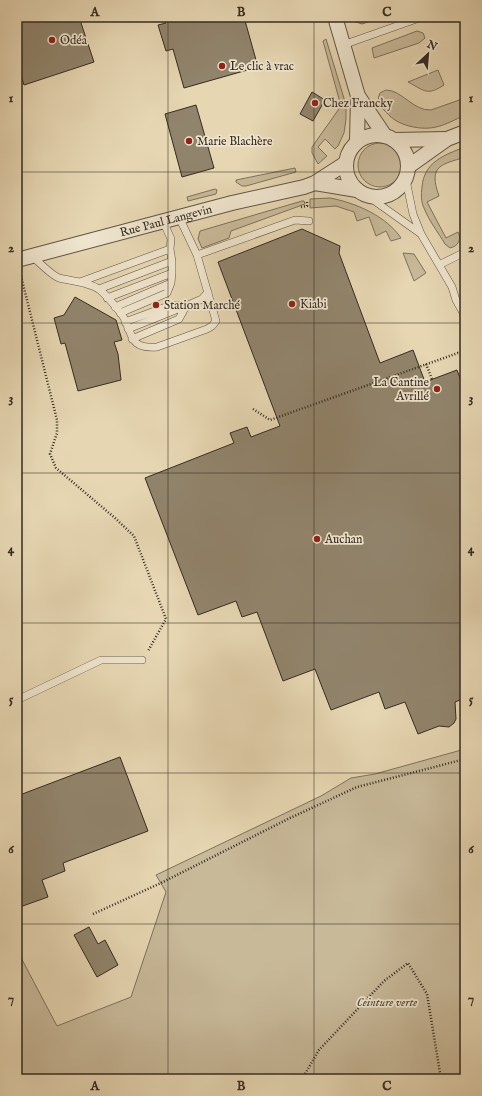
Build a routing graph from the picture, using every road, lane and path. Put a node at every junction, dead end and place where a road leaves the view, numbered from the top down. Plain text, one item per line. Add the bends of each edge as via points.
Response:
1 (335, 17) edge
2 (422, 17) edge
3 (343, 45) junction
4 (358, 96) junction
5 (465, 132) edge
6 (389, 138) junction
7 (447, 139) junction
8 (357, 142) junction
9 (346, 163) junction
10 (409, 166) junction
11 (406, 180) junction
12 (315, 183) junction
13 (363, 194) junction
14 (179, 217) junction
15 (163, 221) junction
16 (309, 221) dead end
17 (421, 234) junction
18 (170, 248) junction
19 (465, 252) edge
20 (196, 255) junction
21 (32, 256) junction
22 (17, 260) edge
23 (172, 261) junction
24 (439, 265) junction
25 (172, 273) junction
26 (21, 276) dead end
27 (80, 282) junction
28 (171, 283) junction
29 (99, 289) junction
30 (208, 292) junction
31 (107, 298) junction
32 (186, 306) junction
33 (114, 307) junction
34 (120, 313) junction
35 (465, 316) edge
36 (127, 325) junction
37 (132, 339) junction
38 (465, 354) edge
39 (426, 364) junction
40 (432, 379) dead end
41 (253, 409) dead end
42 (142, 660) joint
43 (17, 700) edge
44 (465, 759) edge
45 (93, 914) dead end
46 (302, 1079) edge
47 (442, 1079) edge

1 - 3 street
2 - 3 lane
3 - 4 street
4 - 6 street
4 - 8 street
5 - 7 street
6 - 7 street
6 - 8 street via 370,136
6 - 10 street via 404,151
7 - 10 street
8 - 9 street
9 - 12 street, Rue Paul Langevin
9 - 13 street via 350,183
10 - 11 street
11 - 13 street via 390,195 380,198
11 - 17 lane via 413,214
12 - 13 street, Rue Paul Langevin
12 - 14 street, Rue Paul Langevin
13 - 17 lane
14 - 15 street, Rue Paul Langevin
14 - 20 lane
15 - 18 lane via 171,238
15 - 21 street, Rue Paul Langevin
16 - 20 lane via 295,220
17 - 24 lane
18 - 23 lane
18 - 27 lane
19 - 24 lane
20 - 30 lane
21 - 22 street, Rue Paul Langevin
21 - 27 lane via 57,277
23 - 25 lane
23 - 29 lane
24 - 35 lane
25 - 28 lane
25 - 31 lane
26 - 42 path via 57,420 57,433 50,454 56,468 134,536 166,619
27 - 29 lane
28 - 33 lane
28 - 34 lane via 167,293
29 - 31 lane
30 - 32 lane via 202,299
30 - 37 lane via 216,322 212,326 157,347 148,348
31 - 33 lane
32 - 36 lane via 170,304
32 - 37 lane via 179,319
33 - 34 lane
34 - 36 lane
36 - 37 lane
38 - 39 path via 458,353
39 - 40 path
39 - 41 path via 270,420
42 - 43 lane via 101,660
44 - 45 path via 357,787
46 - 47 path via 319,1050 384,981 408,963 427,994

